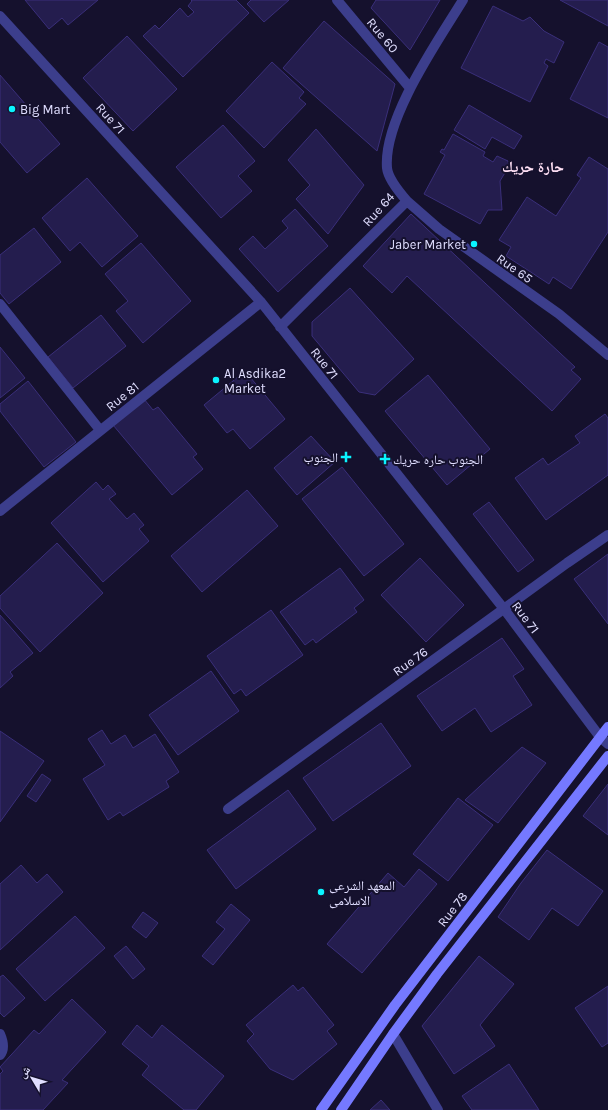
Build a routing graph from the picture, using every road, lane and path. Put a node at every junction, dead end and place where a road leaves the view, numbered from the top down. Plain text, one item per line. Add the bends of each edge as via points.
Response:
1 (336, 0) edge
2 (463, 0) edge
3 (0, 16) edge
4 (410, 88) junction
5 (407, 201) junction
6 (261, 302) junction
7 (0, 304) edge
8 (280, 327) junction
9 (608, 355) edge
10 (100, 430) junction
11 (0, 510) edge
12 (608, 535) edge
13 (504, 609) junction
14 (608, 727) edge
15 (600, 737) junction
16 (608, 744) edge
17 (608, 756) edge
18 (228, 809) dead end
19 (0, 1034) edge
20 (393, 1034) junction
21 (0, 1056) edge
22 (321, 1110) edge
23 (341, 1110) edge
24 (438, 1110) edge

1 - 4 street, Rue 60
2 - 4 street, Rue 64
3 - 6 street, Rue 71
4 - 5 street, Rue 64 via 393,128 387,152 387,169 398,191
5 - 8 street, Rue 64
5 - 9 street, Rue 65 via 439,229 559,314
6 - 8 street, Rue 71
6 - 10 street, Rue 81
7 - 10 street
8 - 13 street, Rue 71
10 - 11 street, Rue 81
12 - 13 street, Rue 76
13 - 15 street, Rue 71
13 - 18 street, Rue 76
14 - 15 street, Rue 78
15 - 16 street, Rue 71
15 - 22 street, Rue 78 via 395,1005
17 - 20 street
19 - 21 street via 3,1042
20 - 23 street
20 - 24 street

